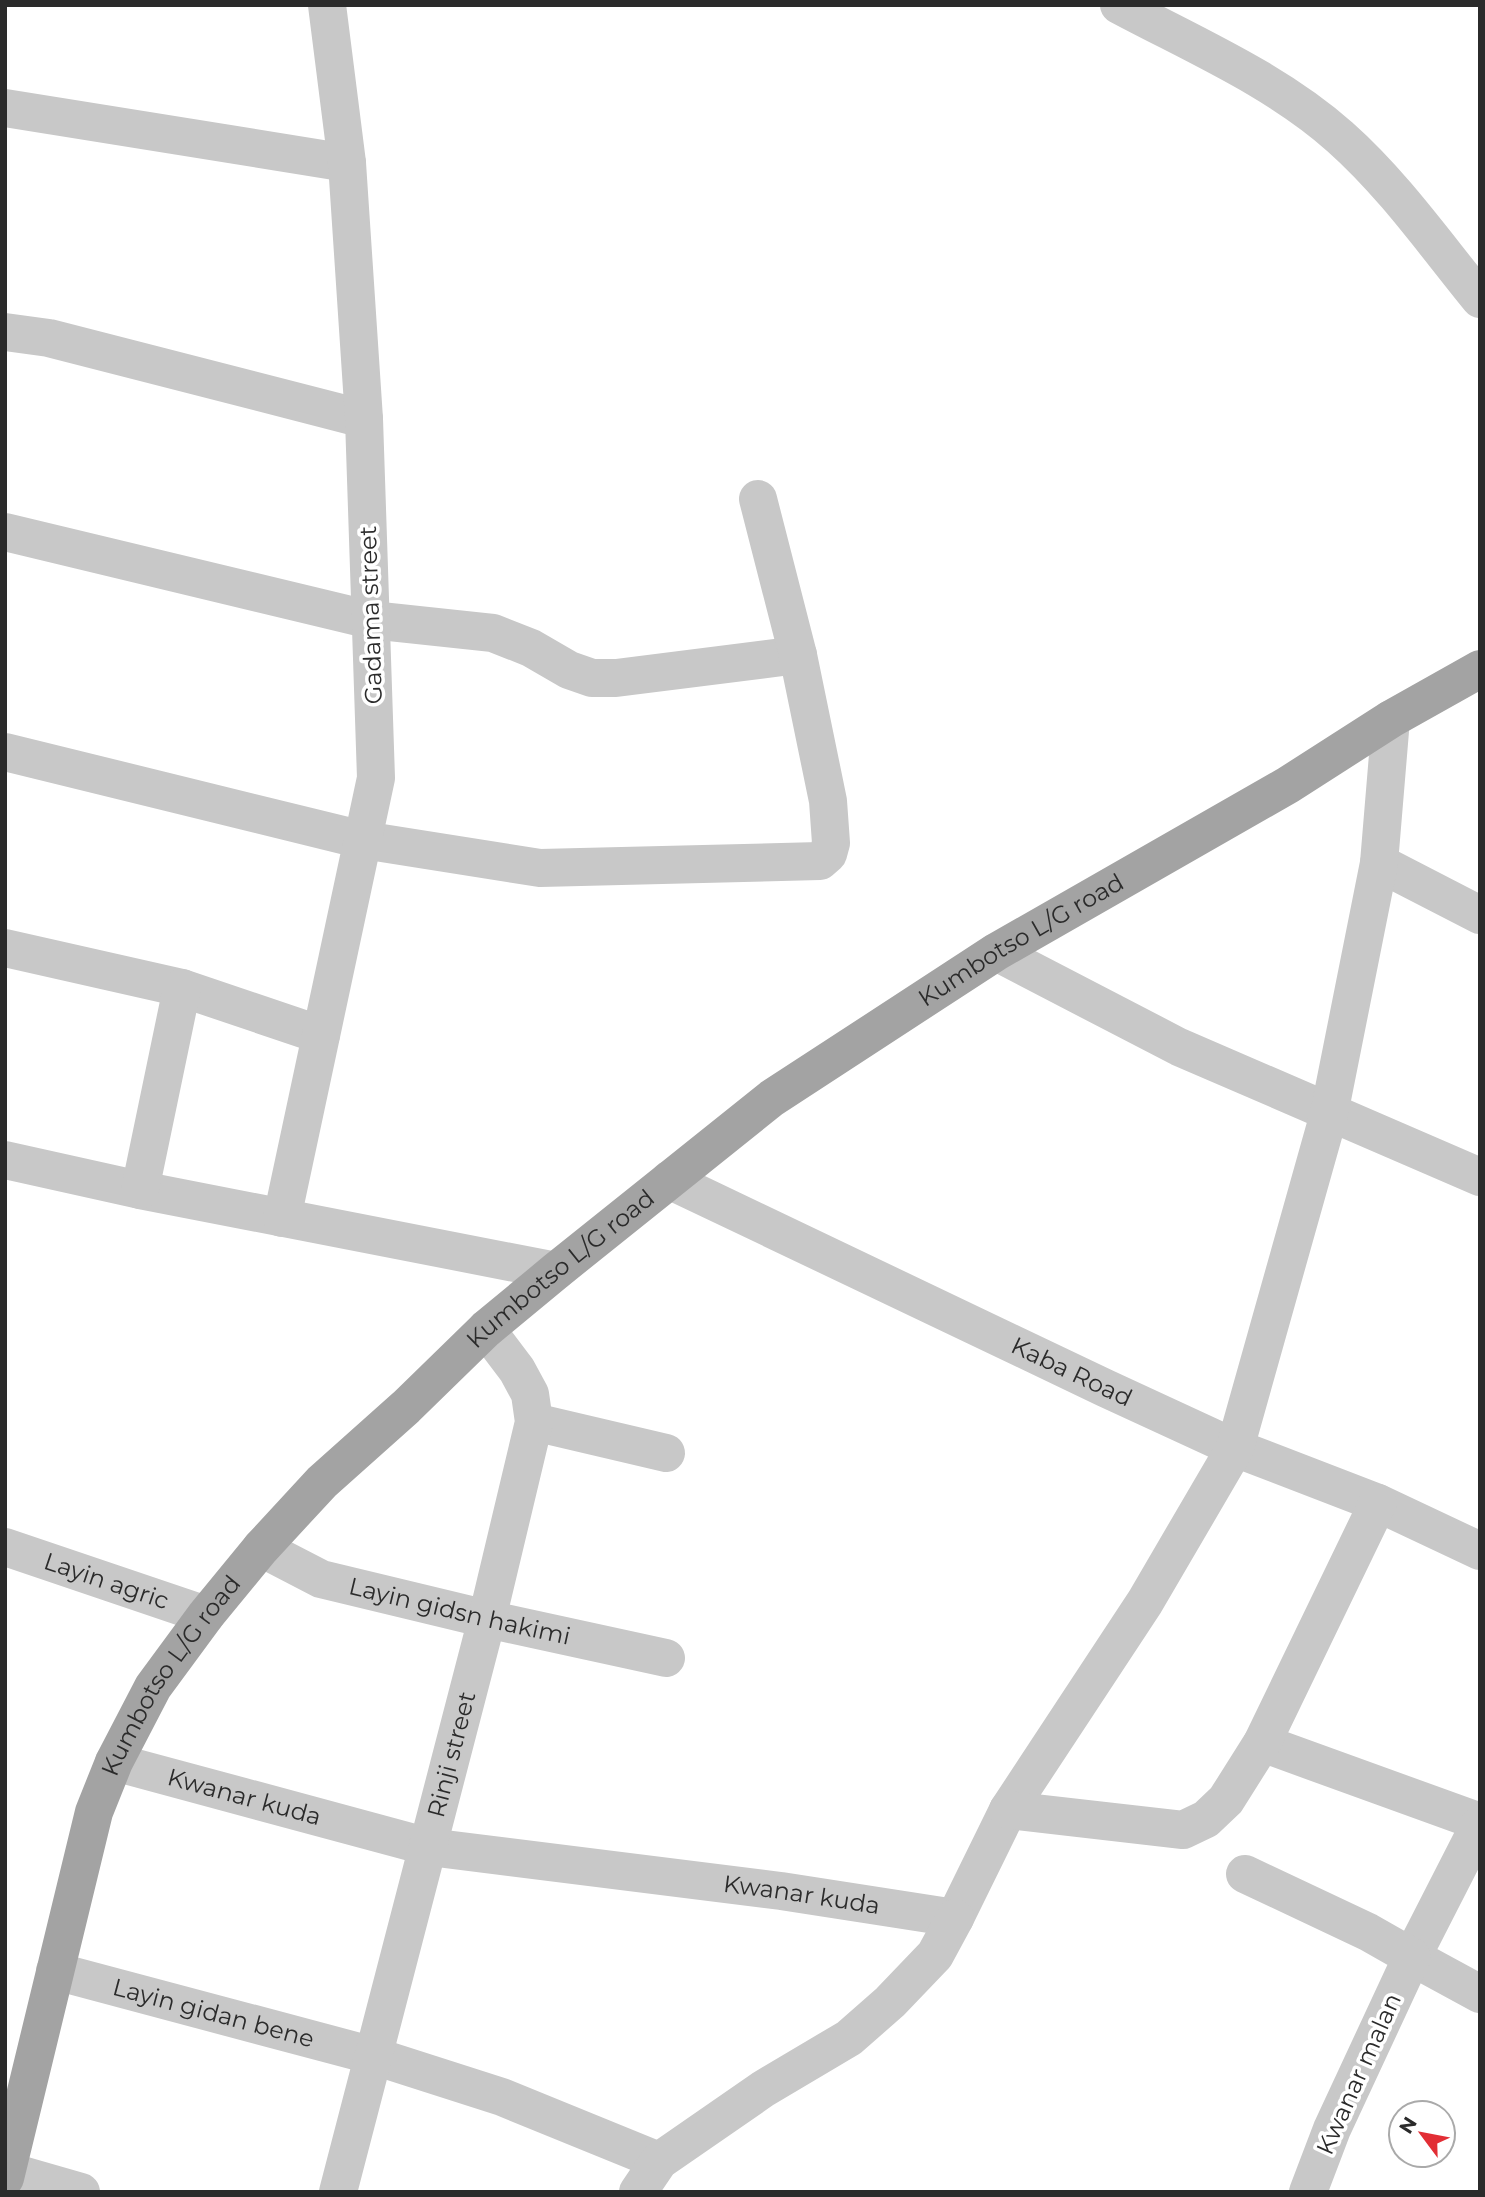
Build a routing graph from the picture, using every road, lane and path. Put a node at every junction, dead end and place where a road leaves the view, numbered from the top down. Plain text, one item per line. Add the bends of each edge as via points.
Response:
1 (327, 5) edge
2 (1119, 5) edge
3 (5, 108) edge
4 (347, 163) junction
5 (1480, 299) edge
6 (5, 332) edge
7 (364, 419) junction
8 (758, 499) dead end
9 (5, 532) edge
10 (371, 620) junction
11 (798, 655) junction
12 (1480, 669) edge
13 (1391, 719) junction
14 (5, 752) edge
15 (363, 840) junction
16 (1378, 863) junction
17 (1480, 915) edge
18 (5, 948) edge
19 (996, 952) junction
20 (182, 988) junction
21 (321, 1035) junction
22 (1329, 1114) junction
23 (5, 1160) edge
24 (1480, 1177) edge
25 (669, 1180) junction
26 (140, 1190) junction
27 (282, 1218) junction
28 (556, 1270) junction
29 (486, 1329) junction
30 (534, 1422) junction
31 (1235, 1448) junction
32 (666, 1453) dead end
33 (1378, 1503) junction
34 (5, 1547) edge
35 (261, 1548) junction
36 (1480, 1551) edge
37 (206, 1615) junction
38 (487, 1619) junction
39 (666, 1658) dead end
40 (1262, 1743) junction
41 (114, 1762) junction
42 (1008, 1810) junction
43 (1480, 1823) edge
44 (429, 1847) junction
45 (1245, 1874) dead end
46 (955, 1918) junction
47 (1412, 1957) junction
48 (55, 1970) junction
49 (1480, 1994) edge
50 (374, 2056) junction
51 (6, 2175) edge
52 (649, 2176) edge
53 (81, 2192) edge
54 (338, 2192) edge
55 (1308, 2192) edge

1 - 4 street, Gadama street
2 - 5 street via 1286,95 1340,137 1388,187
3 - 4 street
4 - 7 street, Gadama street
6 - 7 street via 50,338
7 - 10 street, Gadama street
8 - 11 street
9 - 10 street
10 - 11 street via 493,633 592,678
10 - 15 street, Gadama street via 376,778
11 - 15 street via 828,801 831,843 820,861 540,868
12 - 13 main road, Kumbotso L/G road
13 - 16 street
13 - 19 main road, Kumbotso L/G road via 1288,785
14 - 15 street
15 - 21 street, Gadama street
16 - 17 street
16 - 22 street
18 - 20 street
19 - 22 street via 1179,1047
19 - 25 main road, Kumbotso L/G road via 772,1098
20 - 21 street
20 - 26 street
21 - 27 street, Gadama street
22 - 24 street
22 - 31 street
23 - 26 street
25 - 28 main road, Kumbotso L/G road
25 - 31 street, Kaba Road
26 - 27 street
27 - 28 street
28 - 29 main road, Kumbotso L/G road
29 - 30 street, Rinji street via 530,1394
29 - 35 main road, Kumbotso L/G road via 322,1482
30 - 32 street
30 - 38 street, Rinji street
31 - 33 street, Kaba Road
31 - 42 street via 1145,1602
33 - 36 street, Kaba Road
33 - 40 street
34 - 37 street, Layin agric
35 - 37 main road, Kumbotso L/G road
35 - 38 street, Layin gidsn hakimi via 321,1578
37 - 41 main road, Kumbotso L/G road via 153,1687
38 - 39 street, Layin gidsn hakimi
38 - 44 street, Rinji street
40 - 42 street via 1226,1800 1206,1819 1183,1830
40 - 43 street
41 - 44 street, Kwanar kuda
41 - 48 main road, Kumbotso L/G road via 94,1812
42 - 46 street
43 - 47 street, Kwanar malan
44 - 46 street, Kwanar kuda
44 - 50 street, Rinji street
45 - 47 street
46 - 52 street via 935,1955 849,2038 763,2089
47 - 49 street
47 - 55 street, Kwanar malan via 1332,2129
48 - 50 street, Layin gidan bene
48 - 51 main road, Kumbotso L/G road
50 - 52 street, Layin gidan bene via 502,2096
50 - 54 street, Rinji street
51 - 53 street

